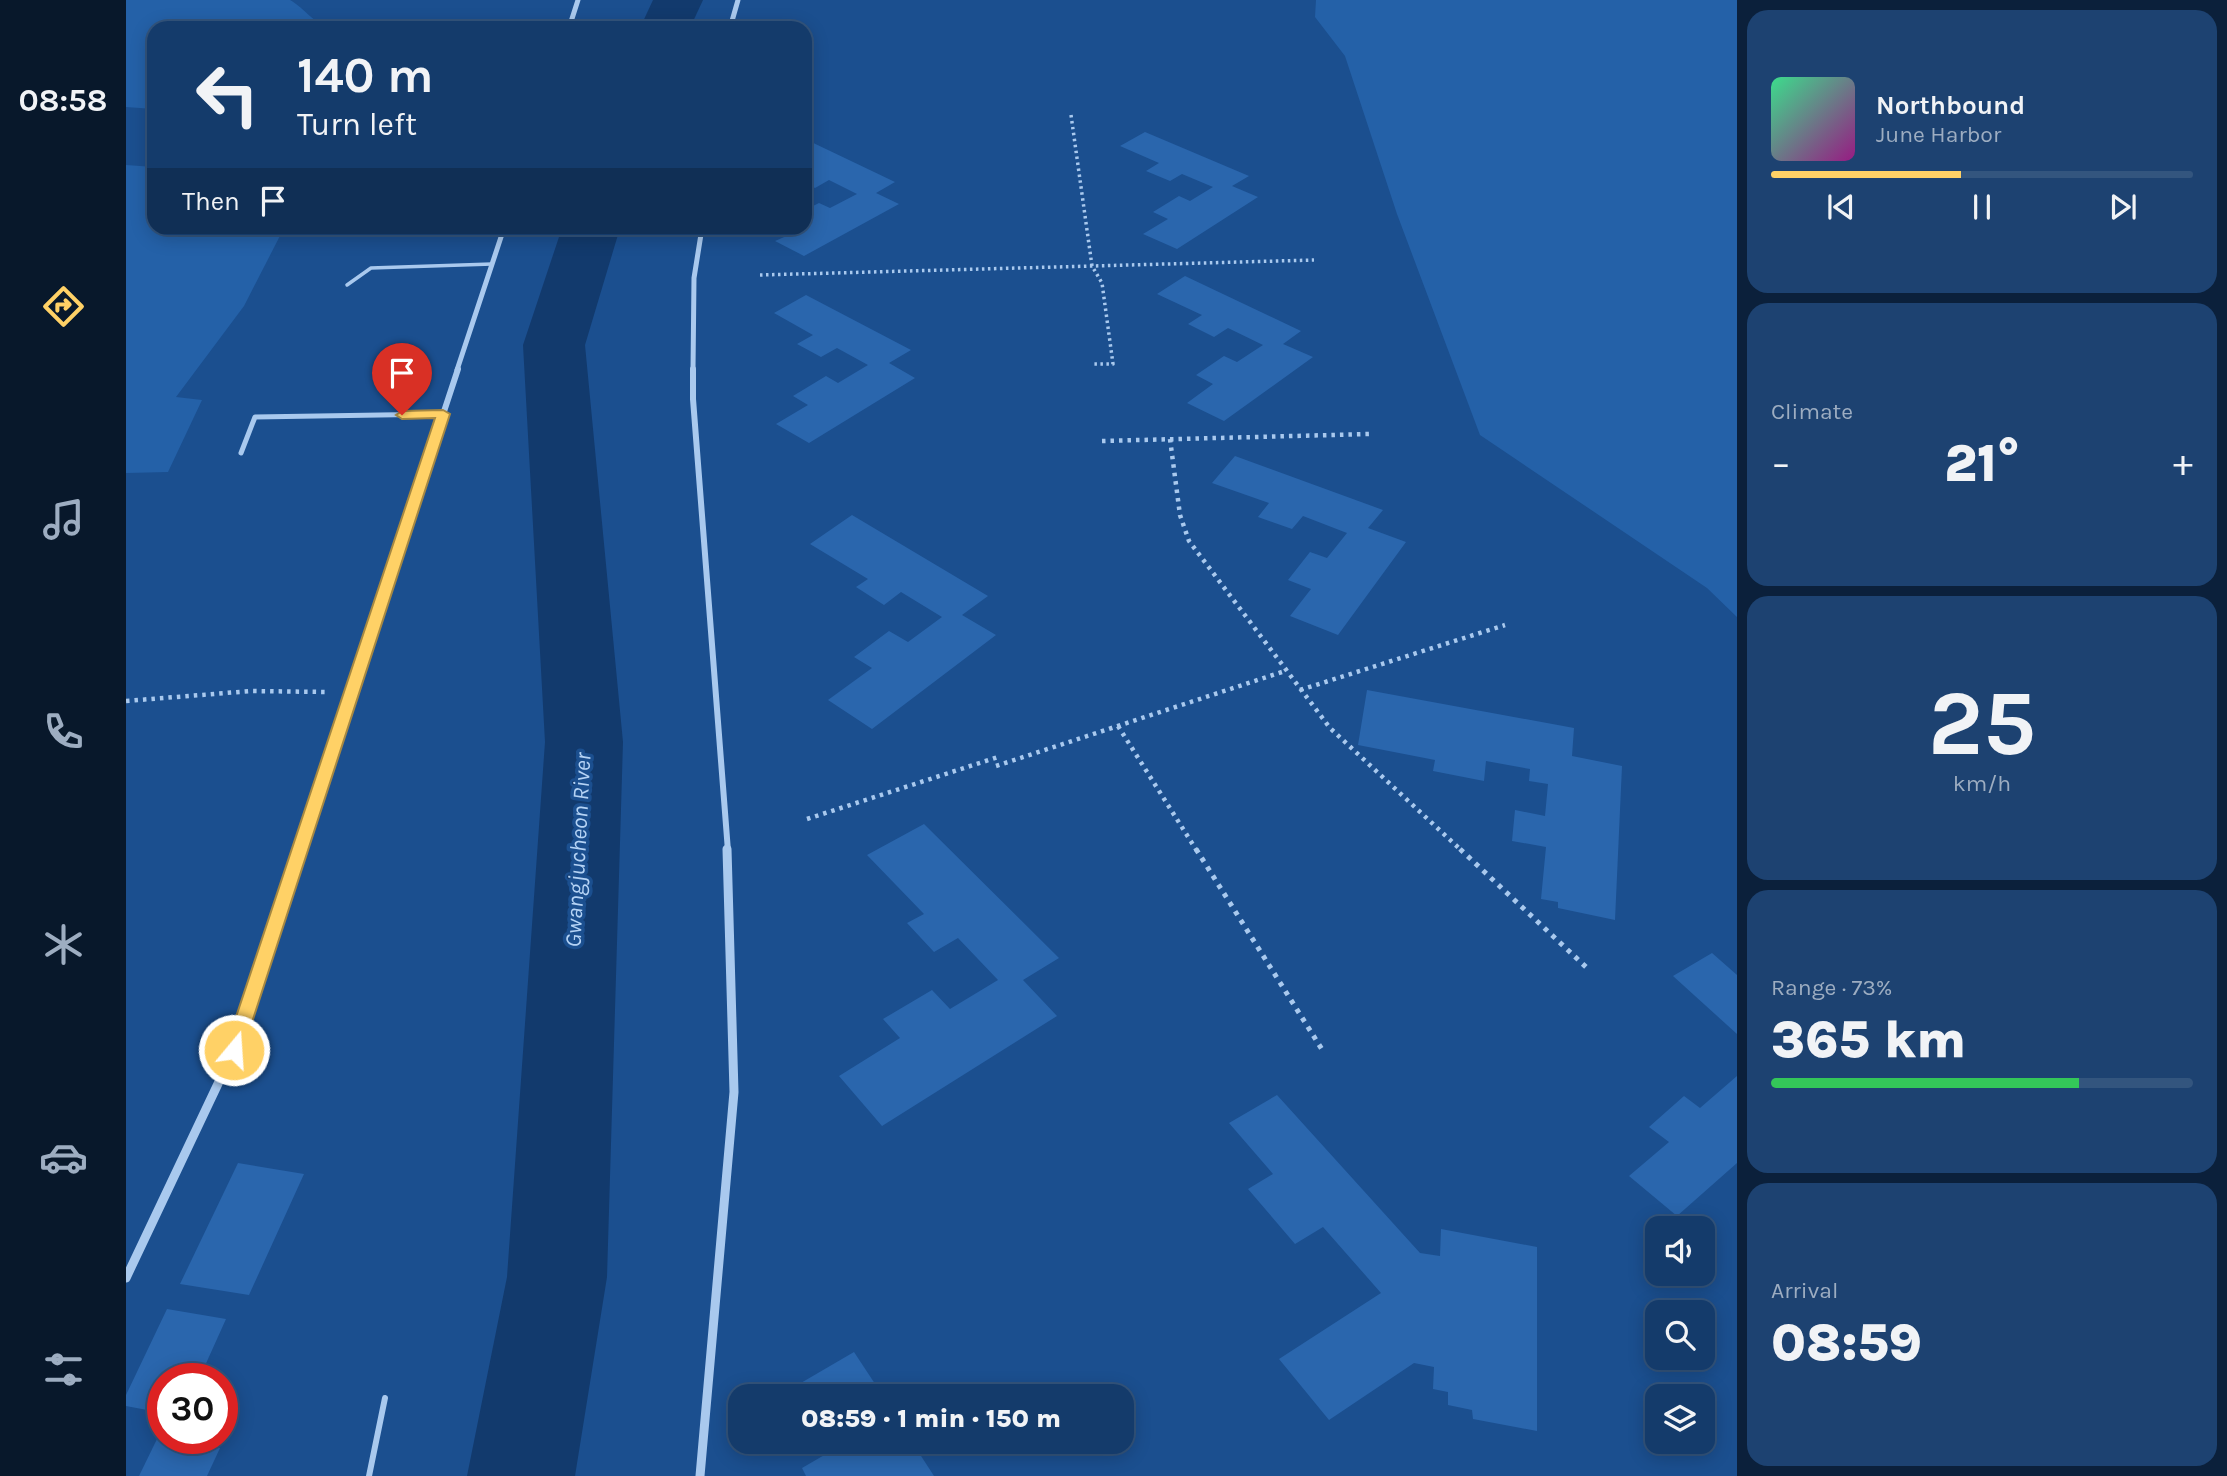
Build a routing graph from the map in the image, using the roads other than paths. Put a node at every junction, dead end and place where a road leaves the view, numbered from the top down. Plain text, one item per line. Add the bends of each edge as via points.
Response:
1 (578, 0) edge
2 (738, 0) edge
3 (571, 21) edge
4 (732, 21) edge
5 (502, 235) edge
6 (701, 235) edge
7 (492, 264) junction
8 (347, 285) dead end
9 (443, 414) junction
10 (241, 453) dead end
11 (126, 1278) edge
12 (385, 1398) dead end
13 (369, 1476) edge
14 (700, 1476) edge

1 - 3 street
2 - 4 street
5 - 7 street
6 - 14 street via 694,278 692,399 729,870 734,1091
7 - 8 lane via 371,268
7 - 9 street
9 - 10 lane via 255,417
9 - 11 street via 234,1050
12 - 13 lane

